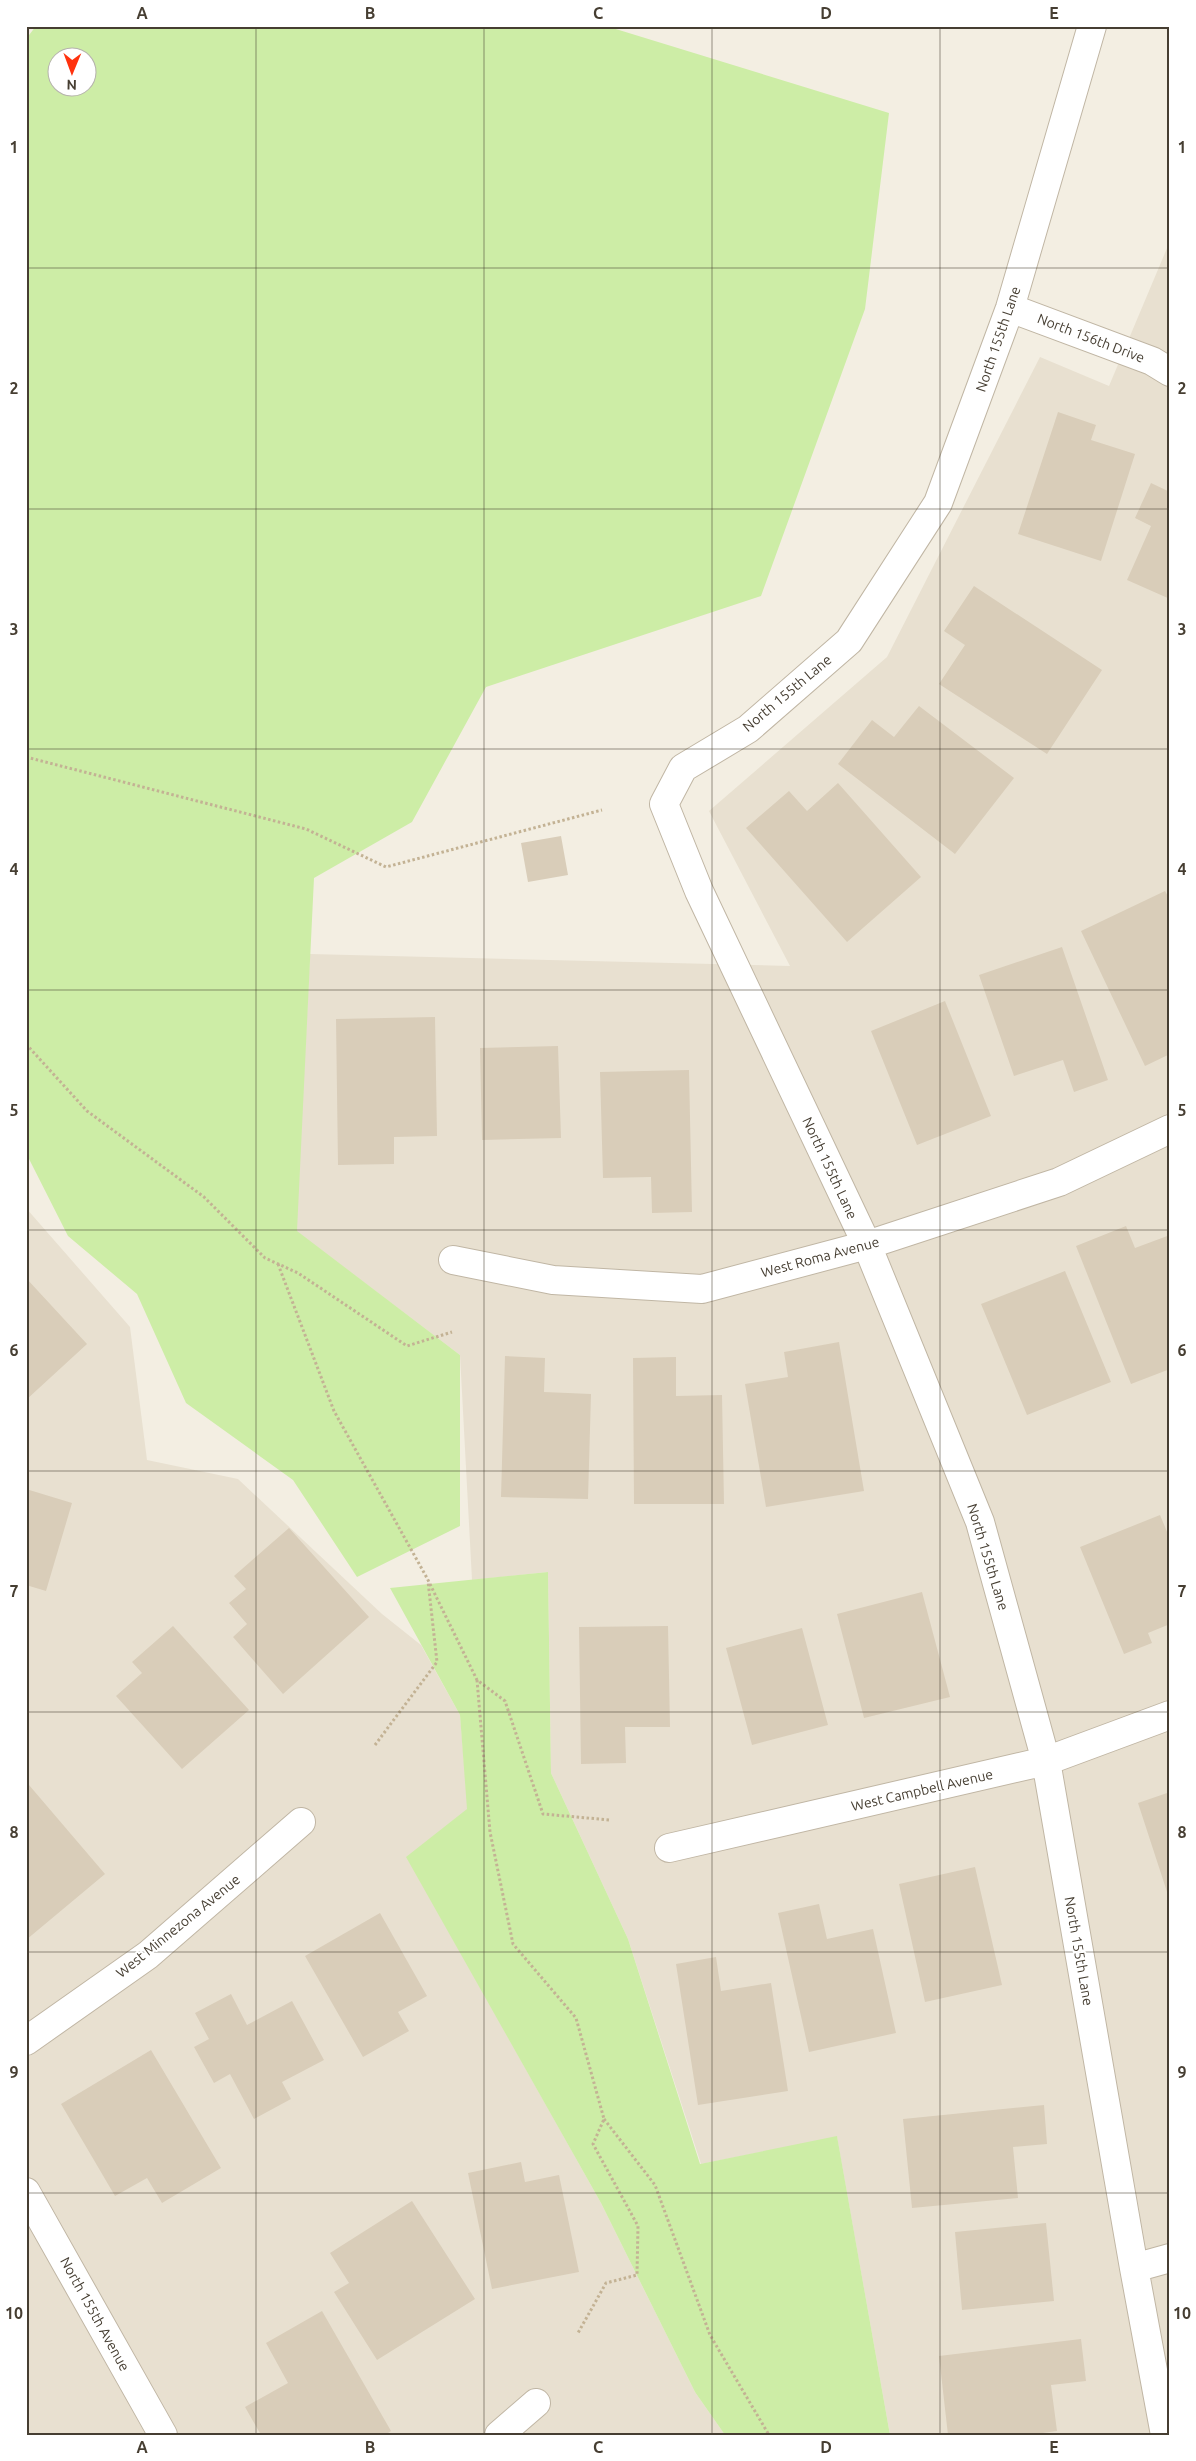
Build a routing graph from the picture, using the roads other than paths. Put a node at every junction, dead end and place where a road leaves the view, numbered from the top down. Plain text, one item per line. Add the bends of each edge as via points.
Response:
1 (1092, 26) edge
2 (1010, 308) junction
3 (1170, 372) edge
4 (1170, 1129) edge
5 (867, 1245) junction
6 (453, 1260) dead end
7 (1170, 1715) edge
8 (1046, 1761) junction
9 (301, 1822) dead end
10 (669, 1848) dead end
11 (26, 2041) edge
12 (26, 2192) edge
13 (1170, 2258) edge
14 (1134, 2268) junction
15 (536, 2403) dead end
16 (163, 2435) edge
17 (499, 2435) edge
18 (1165, 2435) edge

1 - 2 street, North 155th Lane
2 - 3 street, North 156th Drive via 1152,361
2 - 5 street, North 155th Lane via 938,503 849,640 748,729 683,768 664,804 699,891
4 - 5 street, West Roma Avenue via 1059,1182
5 - 6 street, West Roma Avenue via 702,1289 553,1280
5 - 8 street, North 155th Lane via 980,1522
7 - 8 street, West Campbell Avenue
8 - 10 street, West Campbell Avenue
8 - 14 street, North 155th Lane
9 - 11 street, West Minnezona Avenue via 148,1954
12 - 16 street, North 155th Avenue
13 - 14 street
14 - 18 street, North 155th Lane
15 - 17 street

